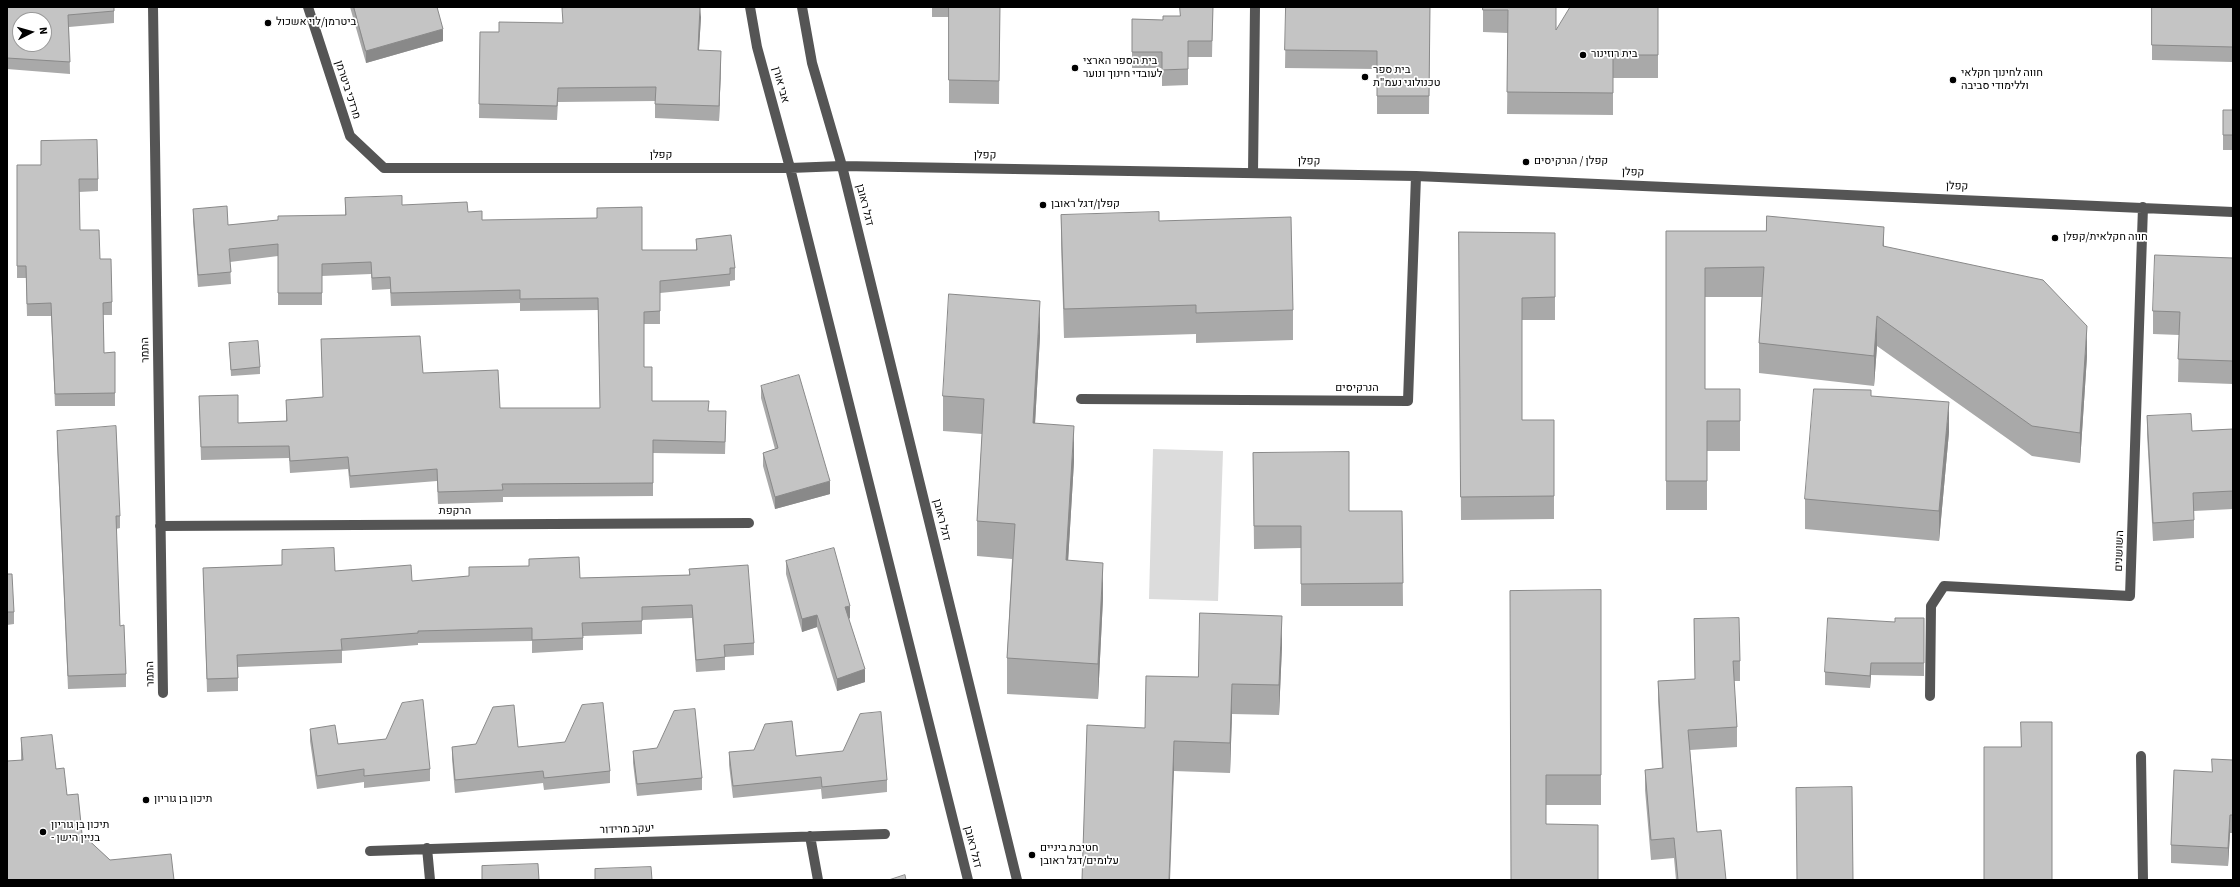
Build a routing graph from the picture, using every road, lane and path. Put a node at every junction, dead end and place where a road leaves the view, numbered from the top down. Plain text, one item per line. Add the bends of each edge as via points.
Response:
1 (153, 7) edge
2 (308, 7) edge
3 (750, 7) edge
4 (802, 7) edge
5 (1255, 7) edge
6 (842, 166) junction
7 (384, 168) joint
8 (790, 168) junction
9 (1253, 173) junction
10 (1416, 176) junction
11 (2143, 207) junction
12 (2233, 212) edge
13 (1081, 399) dead end
14 (749, 523) dead end
15 (160, 526) junction
16 (163, 693) dead end
17 (1930, 696) dead end
18 (2142, 756) dead end
19 (885, 834) dead end
20 (810, 836) junction
21 (427, 848) junction
22 (370, 851) dead end
23 (430, 880) edge
24 (818, 880) edge
25 (968, 880) edge
26 (1017, 880) edge
27 (2143, 880) edge

1 - 15 street, התמר
2 - 7 street, מרדכי ביטרמן via 350,136
3 - 8 street, אבי אורן via 757,47
4 - 6 street via 812,63
5 - 9 street
6 - 8 street, קפלן
6 - 9 street, קפלן
6 - 26 street, דגל ראובן
7 - 8 street, קפלן
8 - 25 street, דגל ראובן
9 - 10 street, קפלן
10 - 11 street, קפלן
10 - 13 street, הנרקיסים via 1408,401
11 - 12 street, קפלן
11 - 17 street, השושנים via 2130,596 1944,586 1931,606
14 - 15 street, הרקפת
15 - 16 street, התמר
18 - 27 street
19 - 20 street, יעקב מרידור
20 - 21 street, יעקב מרידור
20 - 24 street
21 - 22 street, יעקב מרידור
21 - 23 street

